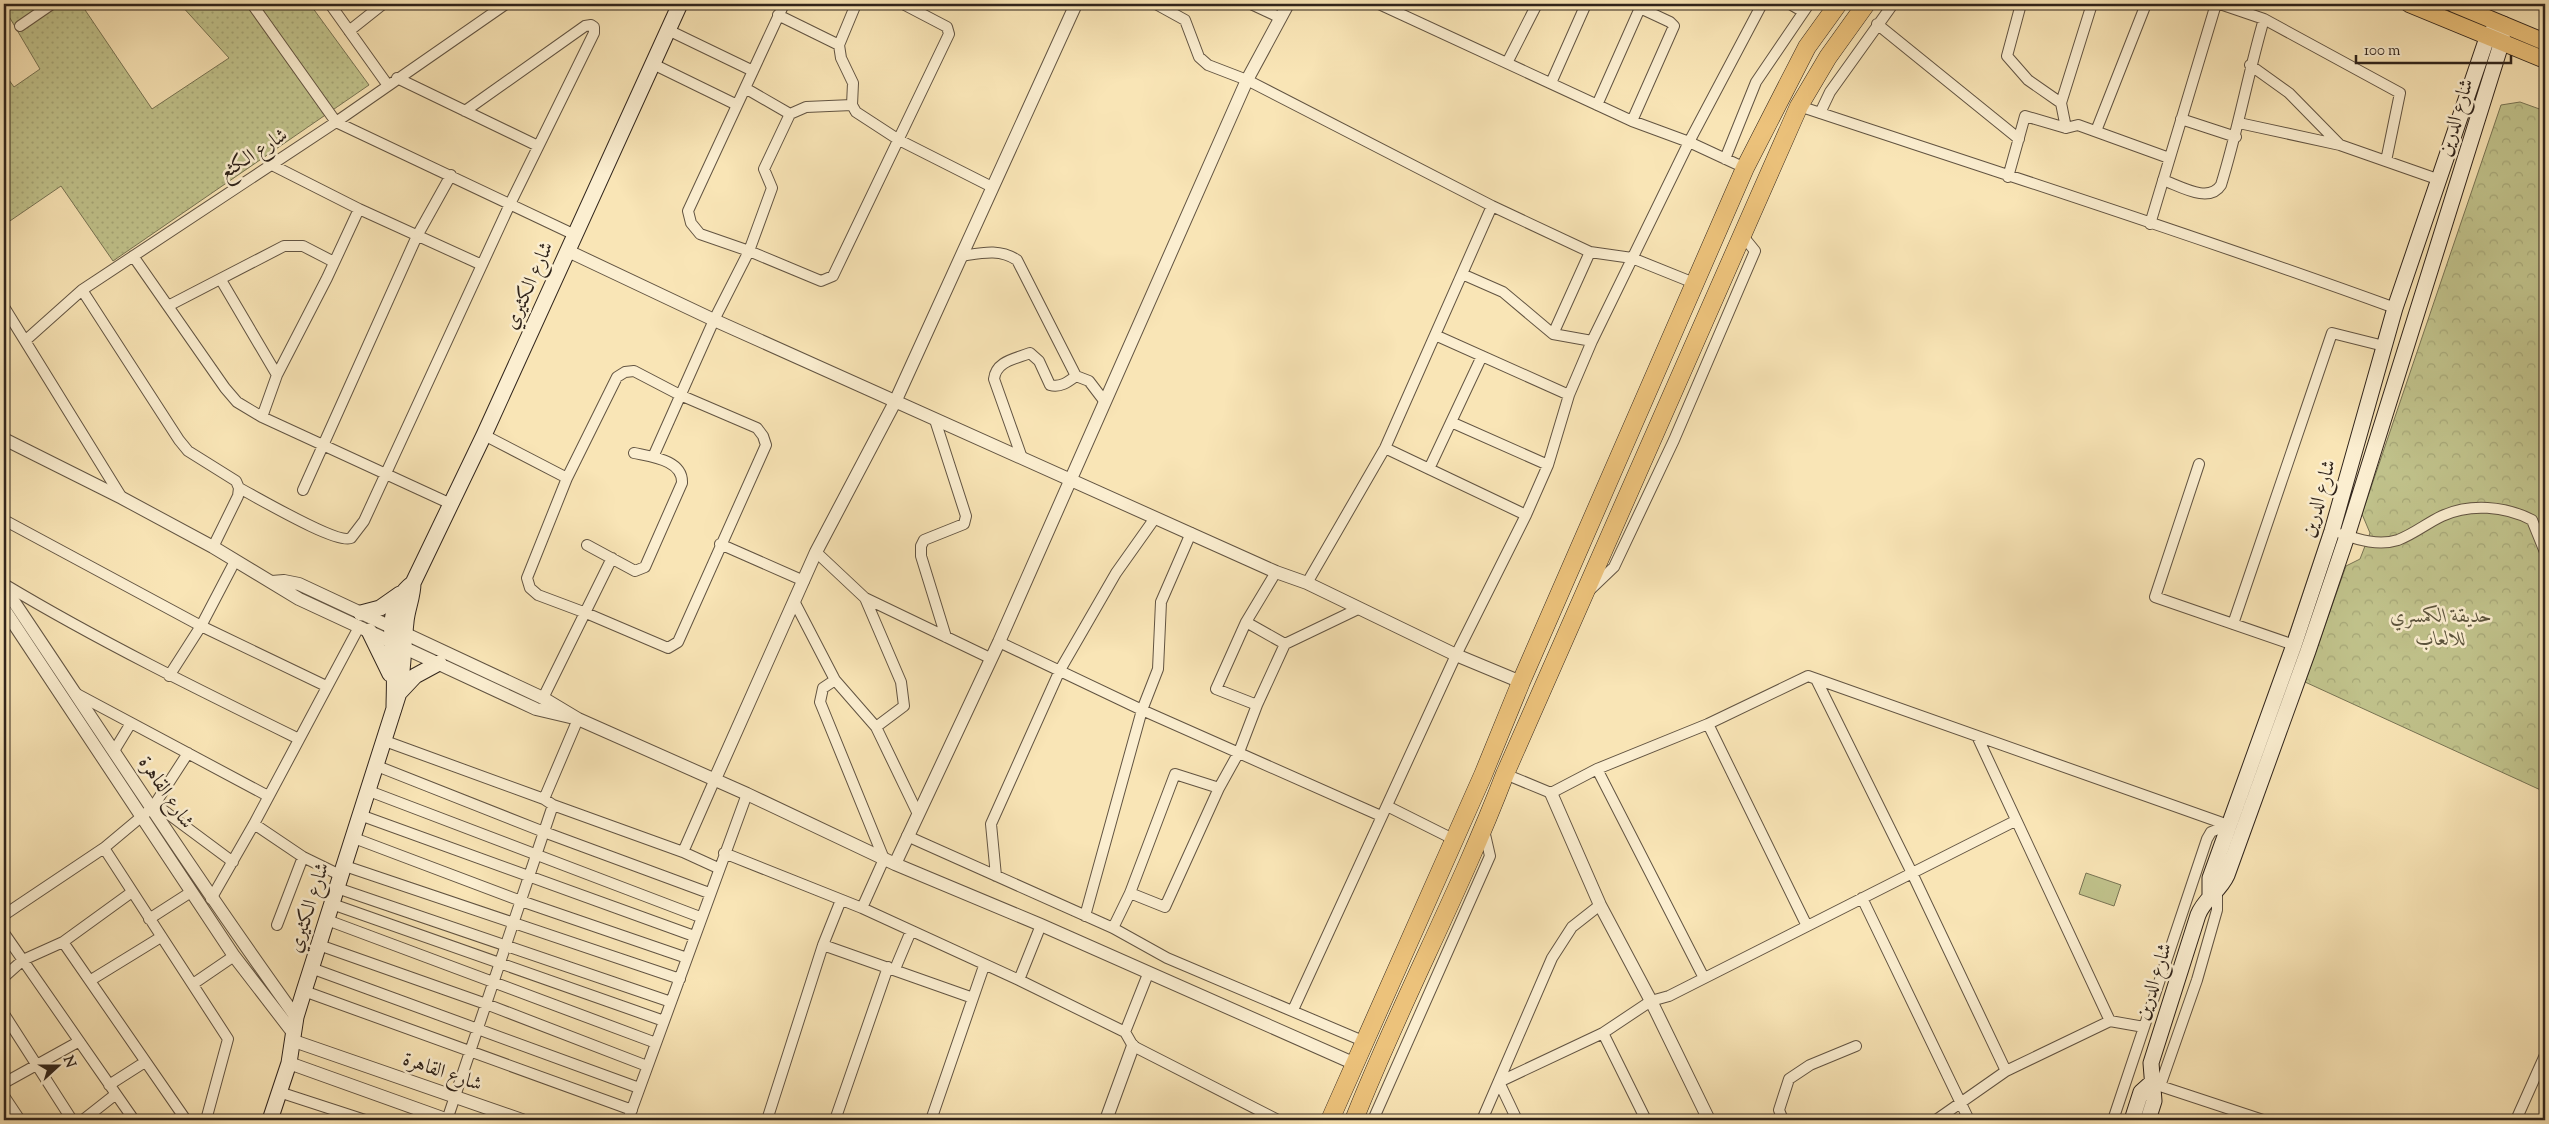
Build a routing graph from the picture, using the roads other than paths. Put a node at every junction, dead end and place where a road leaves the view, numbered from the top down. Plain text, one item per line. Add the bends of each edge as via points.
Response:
1 (52, 4) edge
2 (252, 4) edge
3 (330, 4) edge
4 (383, 4) edge
5 (506, 4) edge
6 (680, 4) edge
7 (784, 4) edge
8 (856, 4) edge
9 (903, 4) edge
10 (1076, 4) edge
11 (1156, 4) edge
12 (1251, 4) edge
13 (1288, 4) edge
14 (1379, 4) edge
15 (1537, 4) edge
16 (1586, 4) edge
17 (1762, 4) edge
18 (1790, 4) edge
19 (1838, 4) edge
20 (1866, 4) edge
21 (1893, 4) edge
22 (2021, 4) edge
23 (2092, 4) edge
24 (2146, 4) edge
25 (2216, 4) edge
26 (2220, 4) edge
27 (2409, 4) edge
28 (2454, 4) edge
29 (1640, 6) edge
30 (1806, 7) edge
31 (778, 15) junction
32 (1281, 18) junction
33 (2264, 19) junction
34 (1877, 24) junction
35 (2503, 24) junction
36 (20, 26) dead end
37 (668, 30) junction
38 (349, 31) junction
39 (2495, 38) junction
40 (2545, 42) edge
41 (839, 45) junction
42 (2545, 60) edge
43 (1507, 63) junction
44 (653, 64) junction
45 (2250, 65) junction
46 (753, 71) junction
47 (397, 78) junction
48 (1247, 80) junction
49 (387, 84) junction
50 (1551, 84) junction
51 (745, 88) junction
52 (2061, 103) junction
53 (737, 105) junction
54 (852, 105) junction
55 (1597, 105) junction
56 (1799, 106) junction
57 (465, 111) junction
58 (1820, 113) junction
59 (790, 114) junction
60 (2181, 119) junction
61 (1632, 121) junction
62 (336, 122) junction
63 (2239, 123) junction
64 (2066, 128) junction
65 (2096, 131) junction
66 (2236, 137) junction
67 (2019, 139) junction
68 (899, 140) junction
69 (1690, 142) junction
70 (2340, 145) junction
71 (538, 146) junction
72 (2169, 158) junction
73 (1725, 159) junction
74 (2386, 160) junction
75 (272, 165) junction
76 (1745, 168) junction
77 (451, 175) junction
78 (2008, 177) junction
79 (2437, 179) junction
80 (2163, 180) junction
81 (992, 187) junction
82 (510, 204) junction
83 (1492, 206) junction
84 (359, 209) junction
85 (2150, 224) junction
86 (575, 235) junction
87 (417, 236) junction
88 (568, 251) junction
89 (749, 251) junction
90 (1590, 252) junction
91 (133, 256) junction
92 (961, 256) junction
93 (1632, 258) junction
94 (334, 262) junction
95 (482, 265) junction
96 (1462, 274) junction
97 (221, 280) junction
98 (1694, 283) junction
99 (82, 290) junction
100 (168, 306) junction
101 (4, 307) edge
102 (2395, 308) junction
103 (714, 320) junction
104 (1435, 334) junction
105 (1553, 334) junction
106 (26, 340) junction
107 (1592, 341) junction
108 (2384, 346) junction
109 (1482, 356) junction
110 (277, 375) junction
111 (1076, 376) junction
112 (680, 394) junction
113 (1569, 395) junction
114 (894, 402) junction
115 (1105, 402) junction
116 (262, 417) junction
117 (935, 420) junction
118 (1451, 422) junction
119 (484, 435) junction
120 (4, 439) edge
121 (324, 447) junction
122 (1385, 448) junction
123 (634, 453) dead end
124 (653, 457) junction
125 (1022, 458) junction
126 (2199, 464) dead end
127 (1548, 465) junction
128 (1429, 469) junction
129 (385, 475) junction
130 (567, 478) junction
131 (1071, 479) junction
132 (239, 488) junction
133 (303, 490) dead end
134 (122, 498) junction
135 (451, 504) junction
136 (1526, 515) junction
137 (1155, 518) junction
138 (4, 520) edge
139 (2332, 531) junction
140 (1191, 533) junction
141 (2347, 536) junction
142 (720, 544) junction
143 (587, 545) dead end
144 (213, 547) junction
145 (816, 552) junction
146 (2545, 552) edge
147 (612, 558) junction
148 (235, 562) junction
149 (1276, 572) junction
150 (804, 581) junction
151 (1307, 583) junction
152 (4, 586) edge
153 (407, 588) junction
154 (865, 598) junction
155 (794, 601) junction
156 (4, 609) edge
157 (1358, 609) junction
158 (586, 613) junction
159 (1246, 622) junction
160 (363, 623) junction
161 (2233, 624) junction
162 (201, 626) junction
163 (398, 637) junction
164 (946, 637) junction
165 (999, 642) junction
166 (1285, 644) junction
167 (2294, 645) junction
168 (2308, 650) junction
169 (1456, 655) junction
170 (990, 658) junction
171 (439, 663) junction
172 (1060, 670) junction
173 (169, 676) junction
174 (1816, 679) junction
175 (835, 680) junction
176 (1521, 682) junction
177 (326, 686) junction
178 (74, 692) junction
179 (395, 696) junction
180 (543, 698) junction
181 (1257, 705) junction
182 (1142, 710) junction
183 (578, 719) junction
184 (131, 723) junction
185 (1708, 724) junction
186 (876, 727) junction
187 (1977, 736) junction
188 (299, 738) junction
189 (385, 741) junction
190 (114, 751) junction
191 (1239, 752) junction
192 (188, 753) junction
193 (377, 766) junction
194 (1597, 769) junction
195 (1505, 774) junction
196 (714, 779) junction
197 (1218, 788) junction
198 (369, 791) junction
199 (1551, 793) junction
200 (747, 794) junction
201 (268, 796) junction
202 (544, 799) junction
203 (553, 805) junction
204 (154, 806) junction
205 (1387, 806) junction
206 (917, 812) junction
207 (360, 815) junction
208 (142, 816) junction
209 (1381, 816) junction
210 (2015, 821) junction
211 (254, 824) junction
212 (2235, 826) junction
213 (1484, 830) junction
214 (544, 832) junction
215 (907, 836) junction
216 (354, 838) junction
217 (1453, 839) junction
218 (104, 848) junction
219 (683, 852) junction
220 (724, 853) junction
221 (536, 855) junction
222 (303, 857) junction
223 (889, 861) junction
224 (233, 862) junction
225 (718, 868) junction
226 (1912, 871) junction
227 (996, 876) junction
228 (341, 877) junction
229 (529, 878) junction
230 (132, 892) junction
231 (191, 892) junction
232 (709, 893) junction
233 (1130, 893) junction
234 (1862, 898) junction
235 (211, 899) junction
236 (841, 900) junction
237 (521, 901) junction
238 (332, 904) junction
239 (1600, 905) junction
240 (862, 908) junction
241 (4, 915) edge
242 (1086, 916) junction
243 (700, 917) junction
244 (149, 919) junction
245 (327, 920) junction
246 (513, 924) junction
247 (277, 925) dead end
248 (1041, 925) junction
249 (1807, 926) junction
250 (1113, 928) junction
251 (911, 931) junction
252 (4, 933) edge
253 (694, 936) junction
254 (161, 937) junction
255 (63, 942) junction
256 (319, 945) junction
257 (506, 945) junction
258 (823, 945) junction
259 (234, 956) junction
260 (687, 958) junction
261 (23, 960) junction
262 (500, 964) junction
263 (984, 966) junction
264 (311, 968) junction
265 (891, 968) junction
266 (1148, 974) junction
267 (4, 977) edge
268 (1704, 978) junction
269 (680, 979) junction
270 (92, 980) junction
271 (1019, 980) junction
272 (494, 981) junction
273 (193, 984) junction
274 (304, 991) junction
275 (973, 998) junction
276 (1651, 1000) junction
277 (671, 1002) junction
278 (486, 1004) junction
279 (1293, 1010) junction
280 (4, 1014) edge
281 (296, 1017) junction
282 (2110, 1020) junction
283 (664, 1021) junction
284 (478, 1028) junction
285 (2144, 1028) junction
286 (1125, 1032) junction
287 (1603, 1033) junction
288 (294, 1038) junction
289 (1364, 1040) junction
290 (78, 1042) junction
291 (656, 1043) junction
292 (1133, 1046) junction
293 (1856, 1046) dead end
294 (470, 1051) junction
295 (2545, 1055) edge
296 (145, 1062) junction
297 (289, 1063) junction
298 (1354, 1063) junction
299 (36, 1065) junction
300 (647, 1066) junction
301 (2006, 1071) junction
302 (1499, 1082) junction
303 (4, 1084) edge
304 (109, 1085) junction
305 (2156, 1085) junction
306 (639, 1088) junction
307 (279, 1092) junction
308 (116, 1094) junction
309 (4, 1096) edge
310 (456, 1097) junction
311 (1960, 1104) junction
312 (632, 1110) junction
313 (20, 1120) edge
314 (72, 1120) edge
315 (83, 1120) edge
316 (134, 1120) edge
317 (186, 1120) edge
318 (206, 1120) edge
319 (270, 1120) edge
320 (365, 1120) edge
321 (447, 1120) edge
322 (522, 1120) edge
323 (628, 1120) edge
324 (766, 1120) edge
325 (835, 1120) edge
326 (931, 1120) edge
327 (1106, 1120) edge
328 (1278, 1120) edge
329 (1330, 1120) edge
330 (1354, 1120) edge
331 (1373, 1120) edge
332 (1482, 1120) edge
333 (1517, 1120) edge
334 (1646, 1120) edge
335 (1709, 1120) edge
336 (1783, 1120) edge
337 (1936, 1120) edge
338 (1969, 1120) edge
339 (2113, 1120) edge
340 (2132, 1120) edge
341 (2148, 1120) edge
342 (2263, 1120) edge
343 (2516, 1120) edge

1 - 36 street
2 - 62 street
3 - 38 street
4 - 38 street
5 - 47 street, شارع الكثع
6 - 37 main road, شارع الكثيري
7 - 31 street
8 - 41 street
9 - 68 street via 947,27 949,34
10 - 81 street
11 - 48 street via 1185,20 1199,57 1208,65
12 - 32 street
13 - 32 street
14 - 43 street
15 - 43 street
16 - 50 street
17 - 69 street
18 - 30 street
19 - 76 highway via 1807,47
20 - 56 highway via 1828,57
21 - 34 street
22 - 52 street via 2007,56 2028,80
23 - 52 street
24 - 65 street
25 - 60 street
26 - 33 street
27 - 39 main road
28 - 35 main road
29 - 55 street
29 - 61 street via 1674,26
30 - 73 street via 1756,82
31 - 41 street
31 - 46 street
32 - 48 street
33 - 45 street
33 - 74 street via 2400,93
34 - 58 street via 1830,92
34 - 67 street
35 - 39 main road
35 - 40 main road
37 - 44 main road, شارع الكثيري
37 - 46 street
38 - 49 street
39 - 42 main road
39 - 79 main road, شارع الدرين
39 - 141 main road, شارع الدرين
41 - 54 street via 841,58 853,83
43 - 50 street
44 - 53 street
44 - 86 main road, شارع الكثيري
45 - 63 street
45 - 70 street via 2289,93
46 - 51 street
47 - 49 street, شارع الكثع
47 - 57 street
48 - 83 street
48 - 115 street
49 - 62 street, شارع الكثع
50 - 55 street
51 - 53 street
51 - 59 street
52 - 64 street
53 - 89 street via 688,211 691,223 700,234
54 - 59 street via 806,107
54 - 68 street via 856,112
55 - 61 street
56 - 58 street
56 - 195 highway
57 - 71 street
57 - 71 street via 585,26 591,25 594,32
58 - 78 street
59 - 89 street via 764,169 772,188
60 - 66 street
60 - 72 street
61 - 69 street
62 - 75 street, شارع الكثع
62 - 77 street
63 - 66 street
63 - 70 street
64 - 65 street via 2078,125
64 - 67 street via 2025,116
65 - 72 street
66 - 80 street via 2217,192 2208,195
67 - 78 street
68 - 81 street
68 - 89 street via 833,276 821,281
69 - 73 street
69 - 93 street
70 - 74 street
71 - 82 street
72 - 80 street
73 - 76 street
74 - 79 street
75 - 84 street
75 - 91 street, شارع الكثع
76 - 98 highway
77 - 82 street
77 - 87 street
78 - 85 street
79 - 102 main road, شارع الدرين
80 - 85 street
81 - 92 street
82 - 86 street
82 - 95 street
83 - 90 street
83 - 96 street
84 - 87 street
84 - 94 street
85 - 102 street via 2229,248
86 - 88 main road, شارع الكثيري
87 - 95 street
87 - 121 street
88 - 103 street
88 - 119 main road, شارع الكثيري
89 - 103 street
90 - 93 street
90 - 105 street
91 - 99 street, شارع الكثع
91 - 100 street
92 - 111 street via 998,252 1017,260
92 - 114 street
93 - 98 street
93 - 107 street
94 - 97 street via 303,246 284,246
94 - 110 street
95 - 129 street
96 - 104 street
96 - 105 street via 1503,292
97 - 100 street
97 - 110 street
98 - 176 highway
99 - 106 street, شارع الكثع
99 - 132 street via 179,440 188,451 236,481
100 - 116 street via 225,388 237,402
101 - 106 street
102 - 108 main road, شارع الدرين
103 - 112 street
103 - 114 street
104 - 109 street
104 - 122 street
105 - 107 street
106 - 134 street
107 - 113 street
108 - 139 main road, شارع الدرين
108 - 161 street via 2332,333
109 - 113 street
109 - 118 street
110 - 116 street
111 - 115 street via 1089,381
111 - 125 street via 1056,387 1050,385 1038,361 1030,353 995,370 994,379
112 - 124 street
112 - 130 street via 634,371 617,377
112 - 142 street via 757,428 766,445
113 - 127 street
114 - 117 street
114 - 145 street
115 - 131 street
116 - 121 street
117 - 125 street
117 - 164 street via 966,516 964,524 924,540 921,546
118 - 127 street
118 - 128 street
119 - 130 street
119 - 135 main road, شارع الكثيري
120 - 134 street
121 - 129 street
121 - 133 street
122 - 128 street
122 - 151 street
123 - 124 street
124 - 147 street via 677,466 682,482 645,567 635,571
125 - 131 street
126 - 161 street via 2155,597
127 - 136 street
128 - 136 street
129 - 132 street via 364,521 346,541 293,518
129 - 135 street
130 - 158 street via 527,578 530,588 538,595
131 - 137 street
131 - 165 street
132 - 144 street
134 - 144 street
135 - 153 main road, شارع الكثيري
136 - 169 street
137 - 140 street
137 - 172 street via 1116,573
138 - 162 street
139 - 141 street
139 - 167 main road, شارع الدرين
140 - 149 street
140 - 182 street via 1161,602 1158,669
141 - 146 street via 2366,543 2396,540 2426,527 2440,516 2476,506 2520,514 2532,520
141 - 168 main road, شارع الدرين
142 - 150 street
142 - 158 street via 674,646 668,648
143 - 147 street
144 - 148 street
145 - 150 street
145 - 154 street
147 - 158 street
148 - 160 street via 272,582 299,584
148 - 162 street
149 - 151 street
149 - 159 street
150 - 155 street
151 - 157 street
152 - 173 street
152 - 178 street, شارع القاهرة
153 - 160 main road
153 - 163 main road, شارع الكثيري via 394,608
154 - 164 street
154 - 186 street via 904,695 904,706
155 - 175 street
155 - 196 street
156 - 208 street, شارع القاهرة
157 - 166 street
157 - 169 street
158 - 180 street
159 - 166 street
159 - 181 street via 1216,689
160 - 163 street
160 - 163 street
160 - 177 street
160 - 179 main road
161 - 167 street
162 - 173 street
162 - 177 street
163 - 171 street
163 - 179 main road, شارع الكثيري
163 - 180 street
164 - 170 street
165 - 170 street
165 - 172 street
166 - 181 street
167 - 168 main road
167 - 212 main road, شارع الدرين
168 - 212 main road, شارع الدرين
169 - 176 street
169 - 205 street
170 - 206 street
171 - 179 main road via 414,676
171 - 183 street via 536,709
172 - 182 street
172 - 227 street via 991,824
173 - 188 street
174 - 185 street via 1808,676
174 - 187 street
174 - 226 street
175 - 186 street
175 - 223 street via 823,688 820,702
176 - 217 highway
177 - 188 street
178 - 184 street
178 - 190 street, شارع القاهرة
179 - 189 main road, شارع الكثيري
180 - 183 street
181 - 191 street
182 - 191 street
182 - 242 street
183 - 196 street
183 - 202 street
184 - 190 street
184 - 192 street
185 - 194 street
185 - 249 street
186 - 206 street
187 - 210 street
187 - 212 street
188 - 201 street
189 - 193 main road, شارع الكثيري
189 - 202 street
190 - 204 street, شارع القاهرة
191 - 197 street
191 - 209 street
192 - 201 street
192 - 204 street
193 - 198 main road, شارع الكثيري
193 - 214 street
194 - 199 street
194 - 268 street
195 - 199 street
195 - 213 highway
196 - 200 street
196 - 219 street
197 - 233 street via 1165,907
197 - 233 street via 1175,774
198 - 207 main road, شارع الكثيري
198 - 221 street
199 - 239 street
200 - 220 street
200 - 223 street
201 - 211 street
202 - 203 street
203 - 214 street
203 - 219 street
204 - 208 street
204 - 224 street
204 - 235 street, شارع القاهرة
205 - 209 street
205 - 217 street
206 - 215 street
207 - 216 main road, شارع الكثيري
207 - 229 street
208 - 218 street
208 - 231 street, شارع القاهرة
209 - 279 street
210 - 226 street
210 - 282 street
211 - 222 street
211 - 224 street
212 - 285 street via 2211,832 2207,839
212 - 305 main road, شارع الدرين via 2227,875 2198,915 2150,1063
213 - 330 highway
213 - 331 street via 1490,856
214 - 221 street
214 - 232 street
215 - 223 street
215 - 227 street
216 - 228 main road, شارع الكثيري
216 - 237 street
217 - 289 highway
218 - 230 street
218 - 241 street
219 - 225 street
220 - 225 street
220 - 236 street
221 - 229 street
221 - 243 street
222 - 228 street
222 - 247 street
223 - 240 street
223 - 248 street
224 - 235 street
225 - 232 street
226 - 234 street
226 - 301 street
227 - 242 street
228 - 238 main road, شارع الكثيري
228 - 246 street
228 - 257 street
229 - 237 street
229 - 253 street
230 - 244 street
230 - 255 street
231 - 244 street
231 - 259 street, شارع القاهرة
232 - 243 street
233 - 250 street
234 - 249 street
234 - 311 street
235 - 281 street, شارع القاهرة
236 - 240 street
236 - 258 street
237 - 246 street
237 - 260 street
238 - 245 main road, شارع الكثيري
238 - 262 street
239 - 276 street
239 - 302 street via 1572,927 1552,958
240 - 251 street
242 - 250 street
243 - 253 street
244 - 254 street
245 - 256 main road, شارع الكثيري
245 - 272 street
246 - 257 street
246 - 269 street
248 - 266 street
248 - 271 street
249 - 268 street
250 - 279 street via 1167,958
251 - 263 street
251 - 265 street
252 - 261 street
253 - 260 street
254 - 270 street
254 - 273 street
255 - 261 street
255 - 270 street
256 - 264 main road, شارع الكثيري
256 - 278 street
257 - 262 street
257 - 277 street
258 - 265 street
258 - 324 street
259 - 273 street
259 - 288 street, شارع القاهرة
260 - 269 street
261 - 267 street
261 - 290 street
262 - 272 street
262 - 283 street
263 - 271 street
263 - 275 street
264 - 274 main road, شارع الكثيري
264 - 284 street
265 - 275 street
265 - 325 street
266 - 286 street
266 - 298 street
268 - 276 street via 1668,996
269 - 277 street
270 - 296 street
271 - 286 street
272 - 278 street
272 - 291 street
273 - 318 street via 228,1039
274 - 281 main road, شارع الكثيري
274 - 294 street
275 - 326 street
276 - 287 street
276 - 335 street
277 - 283 street
278 - 284 street
278 - 300 street
279 - 289 street
280 - 299 street
281 - 288 main road, شارع الكثيري
282 - 285 street
282 - 301 street
283 - 291 street
284 - 294 street
284 - 306 street
285 - 339 street
286 - 292 street
287 - 302 street
287 - 334 street
288 - 297 main road, شارع الكثيري
288 - 310 street, شارع القاهرة
289 - 298 highway
290 - 299 street
290 - 304 street
291 - 300 street
292 - 327 street
292 - 328 street
293 - 336 street via 1810,1065 1789,1079 1779,1110
294 - 310 street
294 - 312 street
295 - 343 street
296 - 304 street
296 - 317 street
297 - 307 main road, شارع الكثيري
297 - 321 street
298 - 329 highway
299 - 303 street
299 - 314 street
300 - 306 street
301 - 311 street
302 - 332 street
302 - 333 street
304 - 308 street
305 - 340 main road via 2141,1092
305 - 341 main road, شارع الدرين
305 - 342 street
306 - 312 street
307 - 319 main road, شارع الكثيري
307 - 320 street
308 - 315 street
308 - 316 street
309 - 313 street
310 - 321 street
310 - 322 street, شارع القاهرة
311 - 337 street
311 - 338 street
312 - 323 street

